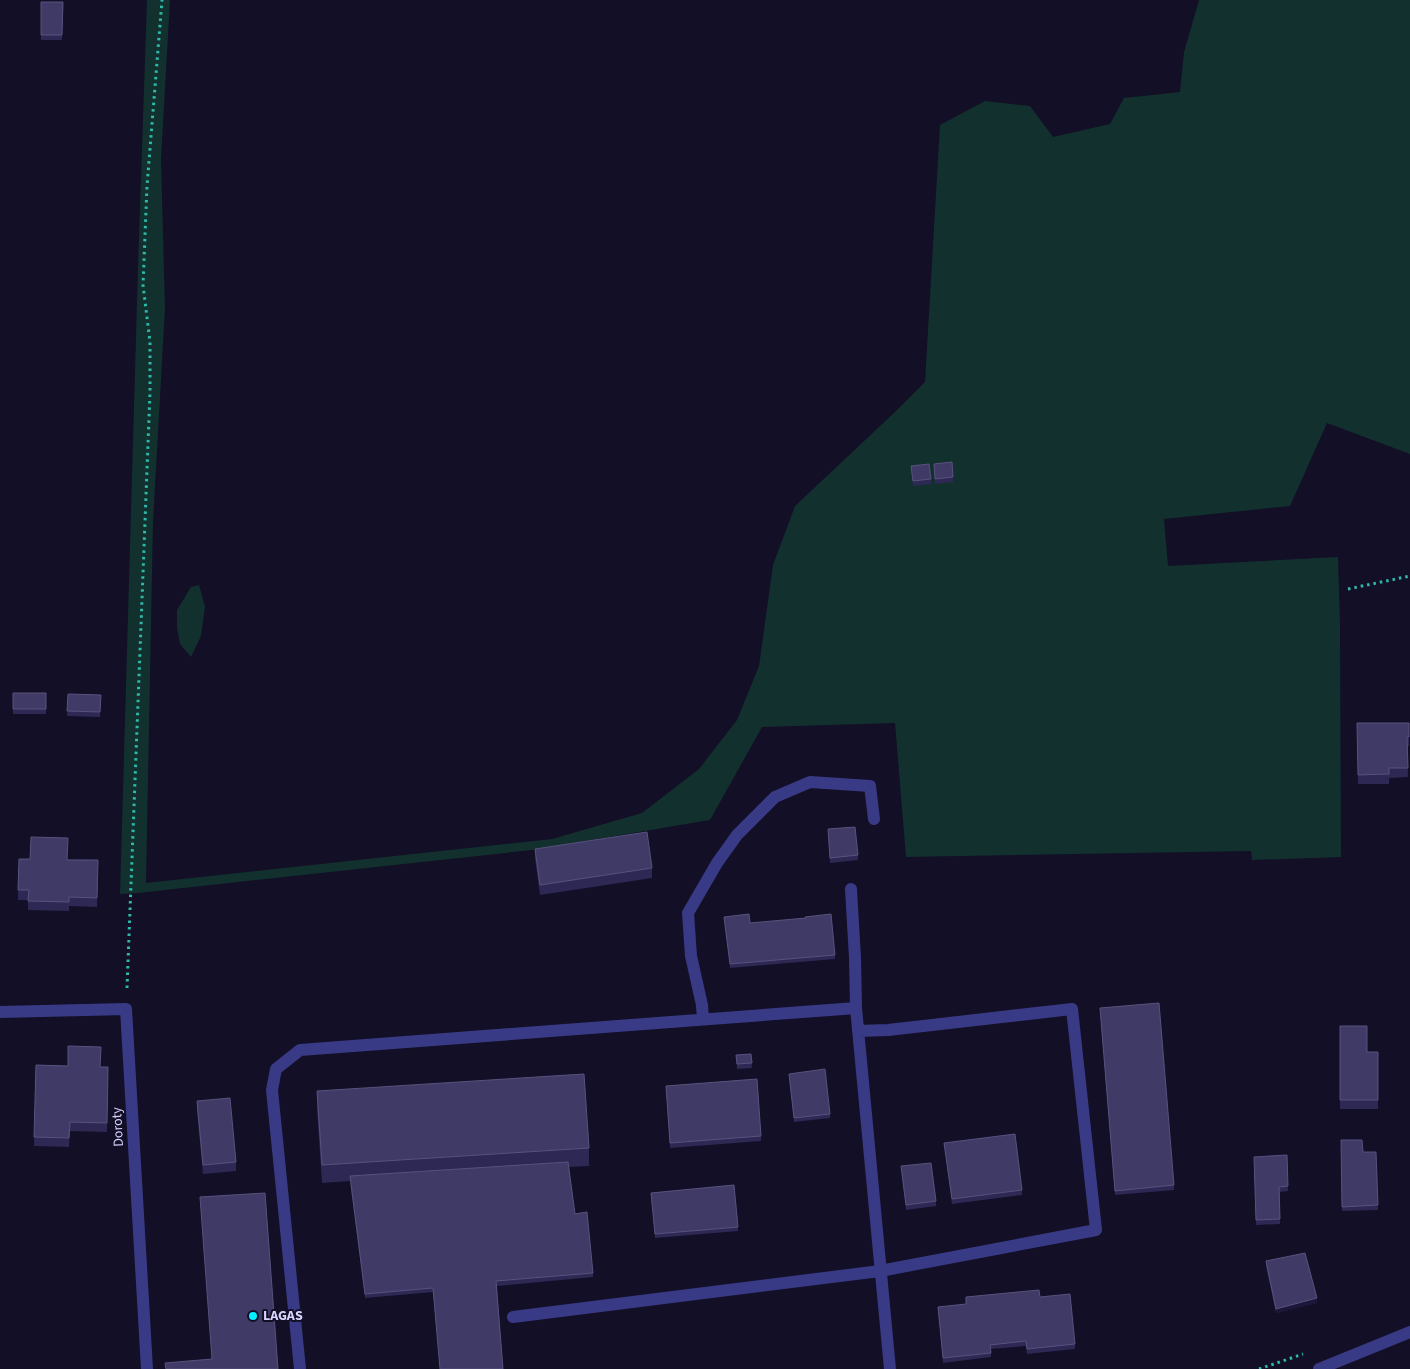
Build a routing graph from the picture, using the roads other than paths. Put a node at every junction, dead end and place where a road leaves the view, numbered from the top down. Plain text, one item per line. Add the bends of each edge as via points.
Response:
1 (874, 819) dead end
2 (851, 890) dead end
3 (856, 1008) junction
4 (0, 1012) edge
5 (703, 1019) junction
6 (858, 1031) junction
7 (880, 1271) junction
8 (513, 1317) dead end
9 (1410, 1332) edge
10 (146, 1369) edge
11 (300, 1369) edge
12 (890, 1369) edge
13 (1319, 1369) edge

1 - 5 street via 870,786 810,782 775,797 737,834 688,912 691,956
2 - 3 street
3 - 5 street
3 - 6 street
4 - 10 street, Doroty via 126,1008
5 - 11 street via 300,1050 276,1069 272,1090
6 - 7 street
6 - 7 street via 1072,1009 1096,1230
7 - 8 street
7 - 12 street
9 - 13 street

